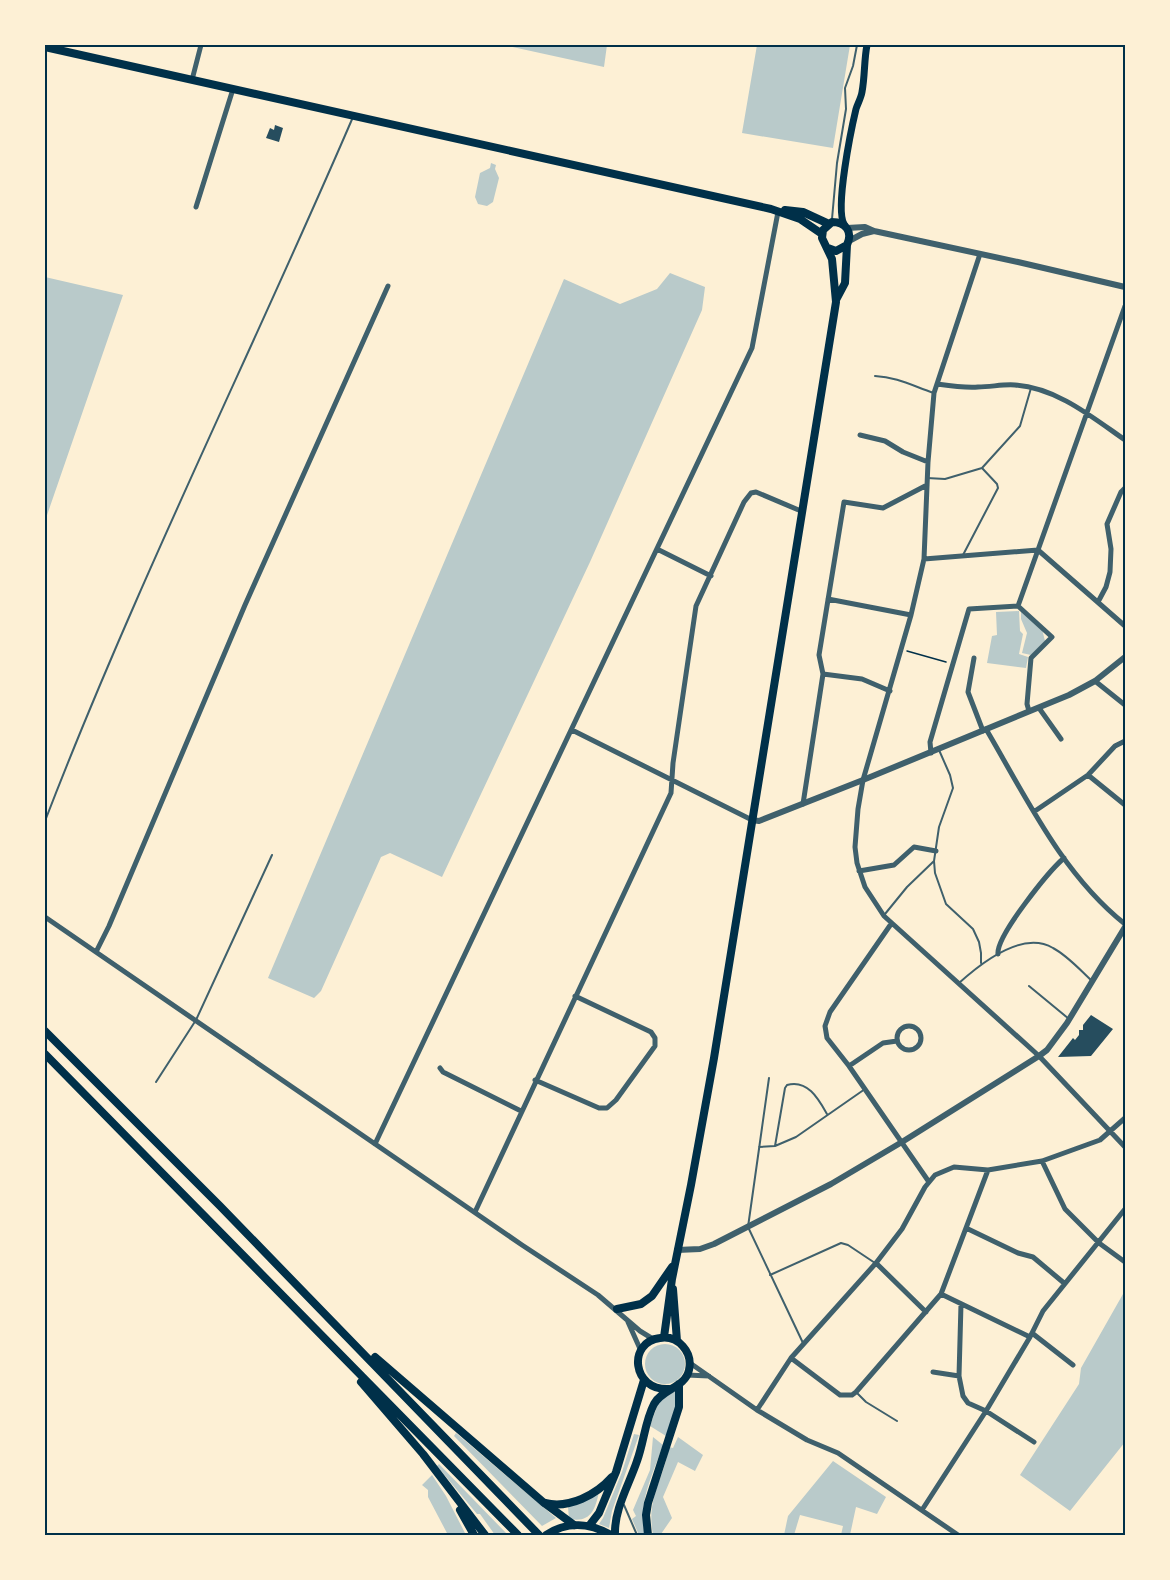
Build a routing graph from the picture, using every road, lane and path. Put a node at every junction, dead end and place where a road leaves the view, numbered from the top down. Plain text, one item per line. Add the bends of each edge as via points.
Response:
1 (201, 45) edge
2 (857, 45) edge
3 (867, 45) edge
4 (45, 47) edge
5 (192, 80) junction
6 (233, 89) junction
7 (354, 115) junction
8 (843, 187) junction
9 (196, 207) dead end
10 (775, 210) junction
11 (830, 223) junction
12 (846, 226) junction
13 (874, 231) junction
14 (822, 234) junction
15 (848, 243) junction
16 (828, 248) junction
17 (980, 254) junction
18 (388, 286) dead end
19 (1125, 287) edge
20 (836, 302) junction
21 (1125, 306) edge
22 (875, 376) dead end
23 (937, 384) junction
24 (1031, 388) junction
25 (934, 393) junction
26 (1087, 414) junction
27 (860, 435) dead end
28 (1125, 440) edge
29 (928, 462) junction
30 (982, 468) junction
31 (927, 482) junction
32 (1125, 488) edge
33 (801, 511) junction
34 (657, 549) junction
35 (1038, 550) junction
36 (962, 556) junction
37 (924, 559) junction
38 (711, 576) junction
39 (828, 599) junction
40 (1098, 602) junction
41 (1018, 606) junction
42 (911, 615) junction
43 (1125, 626) edge
44 (901, 650) junction
45 (1125, 657) edge
46 (974, 658) dead end
47 (953, 664) junction
48 (823, 674) junction
49 (1095, 681) junction
50 (890, 691) junction
51 (1125, 705) edge
52 (1039, 708) junction
53 (1029, 711) junction
54 (572, 730) junction
55 (984, 730) junction
56 (1061, 739) dead end
57 (1125, 741) edge
58 (939, 750) junction
59 (931, 753) junction
60 (1088, 775) junction
61 (672, 780) junction
62 (863, 780) junction
63 (803, 804) junction
64 (1125, 805) edge
65 (1035, 811) junction
66 (752, 820) junction
67 (45, 821) edge
68 (936, 851) junction
69 (272, 855) dead end
70 (1064, 858) junction
71 (934, 861) junction
72 (859, 871) junction
73 (45, 916) edge
74 (884, 916) junction
75 (891, 924) junction
76 (1125, 926) edge
77 (96, 952) junction
78 (998, 954) junction
79 (981, 963) junction
80 (1092, 981) junction
81 (959, 984) junction
82 (1029, 986) dead end
83 (575, 996) junction
84 (1069, 1019) junction
85 (196, 1020) junction
86 (45, 1030) edge
87 (897, 1041) junction
88 (45, 1054) edge
89 (1039, 1056) junction
90 (849, 1066) junction
91 (440, 1068) dead end
92 (770, 1078) dead end
93 (535, 1080) junction
94 (156, 1082) dead end
95 (865, 1089) junction
96 (521, 1111) junction
97 (827, 1114) junction
98 (1125, 1118) edge
99 (1111, 1131) junction
100 (902, 1142) junction
101 (375, 1144) junction
102 (775, 1146) junction
103 (759, 1147) junction
104 (1125, 1147) edge
105 (1042, 1161) junction
106 (988, 1170) junction
107 (929, 1182) junction
108 (1125, 1209) edge
109 (475, 1212) junction
110 (748, 1227) junction
111 (966, 1227) junction
112 (1099, 1243) junction
113 (677, 1250) junction
114 (1125, 1262) edge
115 (675, 1263) junction
116 (876, 1263) junction
117 (770, 1275) junction
118 (672, 1279) junction
119 (1064, 1283) junction
120 (941, 1294) junction
121 (961, 1304) junction
122 (616, 1309) junction
123 (926, 1312) junction
124 (331, 1320) junction
125 (627, 1320) junction
126 (315, 1327) junction
127 (1031, 1335) junction
128 (664, 1337) junction
129 (653, 1340) junction
130 (676, 1341) junction
131 (803, 1343) junction
132 (641, 1351) junction
133 (791, 1358) junction
134 (690, 1363) junction
135 (1073, 1365) dead end
136 (933, 1372) dead end
137 (687, 1375) junction
138 (711, 1376) junction
139 (959, 1376) junction
140 (644, 1380) junction
141 (679, 1384) junction
142 (669, 1389) junction
143 (856, 1392) junction
144 (757, 1410) junction
145 (986, 1411) junction
146 (897, 1421) dead end
147 (1034, 1442) dead end
148 (616, 1472) junction
149 (449, 1488) junction
150 (622, 1500) junction
151 (543, 1502) junction
152 (922, 1510) junction
153 (574, 1525) junction
154 (589, 1526) junction
155 (474, 1535) edge
156 (484, 1535) edge
157 (518, 1535) edge
158 (539, 1535) edge
159 (546, 1535) edge
160 (613, 1535) edge
161 (637, 1535) edge
162 (648, 1535) edge
163 (958, 1535) edge

1 - 5 street
2 - 11 lane via 845,88 846,109
3 - 8 main road
4 - 5 main road
5 - 6 main road
6 - 7 main road
6 - 9 street
7 - 10 main road
7 - 67 lane via 169,526
8 - 11 main road
8 - 12 main road via 840,209
10 - 11 main road via 803,212
10 - 14 main road via 800,219
10 - 34 street via 752,348
11 - 12 main road
11 - 14 main road
12 - 13 street
12 - 15 main road
13 - 15 street
13 - 17 street
14 - 16 main road
15 - 16 main road via 836,250
15 - 20 main road via 845,282
16 - 20 main road
17 - 19 street
17 - 23 street
18 - 77 street
20 - 33 main road
21 - 26 street
22 - 25 lane via 893,376
23 - 24 street
23 - 25 street
24 - 26 street
24 - 30 lane via 1020,426
25 - 29 street
26 - 28 street
26 - 35 street
27 - 29 street via 885,441
29 - 31 street
30 - 31 lane
30 - 36 lane via 998,488
31 - 37 street
31 - 39 street via 883,508 844,502
32 - 40 street via 1107,524 1110,572
33 - 38 street via 764,494 751,493
33 - 66 main road
34 - 38 street
34 - 54 street
35 - 36 street
35 - 40 street
35 - 41 street
36 - 37 street
37 - 42 street
38 - 61 street via 696,606
39 - 42 street
39 - 48 street via 819,655
40 - 43 street
41 - 47 street via 969,609
41 - 53 street via 1052,637 1031,658
42 - 44 street
44 - 47 path
44 - 50 street
45 - 49 street
46 - 55 street via 968,692
47 - 59 street via 930,742
48 - 50 street via 862,680
48 - 63 street
49 - 51 street
49 - 52 street
50 - 62 street
52 - 53 street
52 - 56 street
53 - 55 street
54 - 61 street
54 - 101 street
55 - 58 street
55 - 65 street
57 - 60 street via 1115,746
58 - 59 street
58 - 68 lane via 952,788
59 - 62 street
60 - 64 street
60 - 65 street
61 - 66 street
61 - 83 street via 671,793
62 - 63 street
62 - 72 street via 855,848
63 - 66 street via 759,821
65 - 70 street
66 - 113 main road via 692,1185
68 - 71 lane
68 - 72 street via 914,847 894,865
69 - 85 lane
70 - 76 street via 1103,907
70 - 78 street via 1025,903 1001,941
71 - 74 lane
71 - 79 lane via 946,904 973,928
72 - 74 street
73 - 77 street
74 - 75 street
75 - 81 street
75 - 90 street via 826,1020 827,1038
76 - 80 street
77 - 85 street
78 - 79 lane
78 - 80 lane via 1023,944 1052,946
79 - 81 lane
80 - 84 street
81 - 89 street
82 - 84 lane
83 - 93 street
83 - 93 street via 646,1029 653,1035 655,1046 607,1108
84 - 89 street
85 - 94 lane
85 - 101 street
86 - 124 highway
87 - 87 street via 898,1033 910,1026 921,1035 918,1046 909,1050
87 - 90 street via 883,1043
88 - 126 highway
89 - 99 street
89 - 100 street
90 - 95 street
91 - 96 street
92 - 103 lane
93 - 96 street
95 - 97 lane
95 - 100 street
96 - 109 street
97 - 102 lane via 796,1137
97 - 102 lane via 810,1089 787,1085
98 - 99 street
99 - 104 street
99 - 105 street via 1100,1140
100 - 107 street
100 - 110 street
101 - 109 street
102 - 103 lane
103 - 110 lane
105 - 106 street
105 - 112 street via 1065,1209
106 - 107 street via 954,1167
106 - 111 street
107 - 116 street via 902,1229
108 - 112 street
109 - 122 street
110 - 113 street via 700,1249
110 - 117 lane
111 - 119 street via 1033,1257
111 - 120 street
112 - 114 street
112 - 119 street
113 - 115 main road
115 - 118 main road
115 - 122 main road via 641,1304
116 - 117 lane via 841,1243
116 - 123 street
116 - 131 street
117 - 131 lane
118 - 128 main road
118 - 130 main road
119 - 127 street
120 - 121 street
120 - 123 street
121 - 127 street
121 - 139 street
122 - 125 street
123 - 143 street
124 - 151 highway
124 - 158 highway
125 - 129 street
125 - 132 street
126 - 149 highway
126 - 157 highway
127 - 135 street
127 - 145 street
128 - 129 main road
128 - 130 main road
129 - 132 main road
130 - 134 main road via 686,1350
131 - 133 street
132 - 140 main road via 638,1365
133 - 143 street via 840,1395
133 - 144 street
134 - 137 main road
134 - 138 street
136 - 139 street
137 - 138 street
137 - 141 main road
138 - 144 street
139 - 145 street via 963,1396
140 - 142 main road via 655,1388
140 - 148 main road
141 - 142 main road
141 - 162 main road via 679,1407 648,1503
142 - 150 main road via 654,1404
143 - 146 lane
144 - 152 street via 807,1440 838,1453
145 - 147 street
145 - 152 street
148 - 151 main road via 603,1486 570,1504
148 - 154 main road via 599,1513
149 - 155 highway
149 - 156 highway
150 - 160 main road
150 - 161 lane
151 - 153 highway
152 - 163 street
153 - 154 main road
153 - 159 main road
154 - 160 main road

